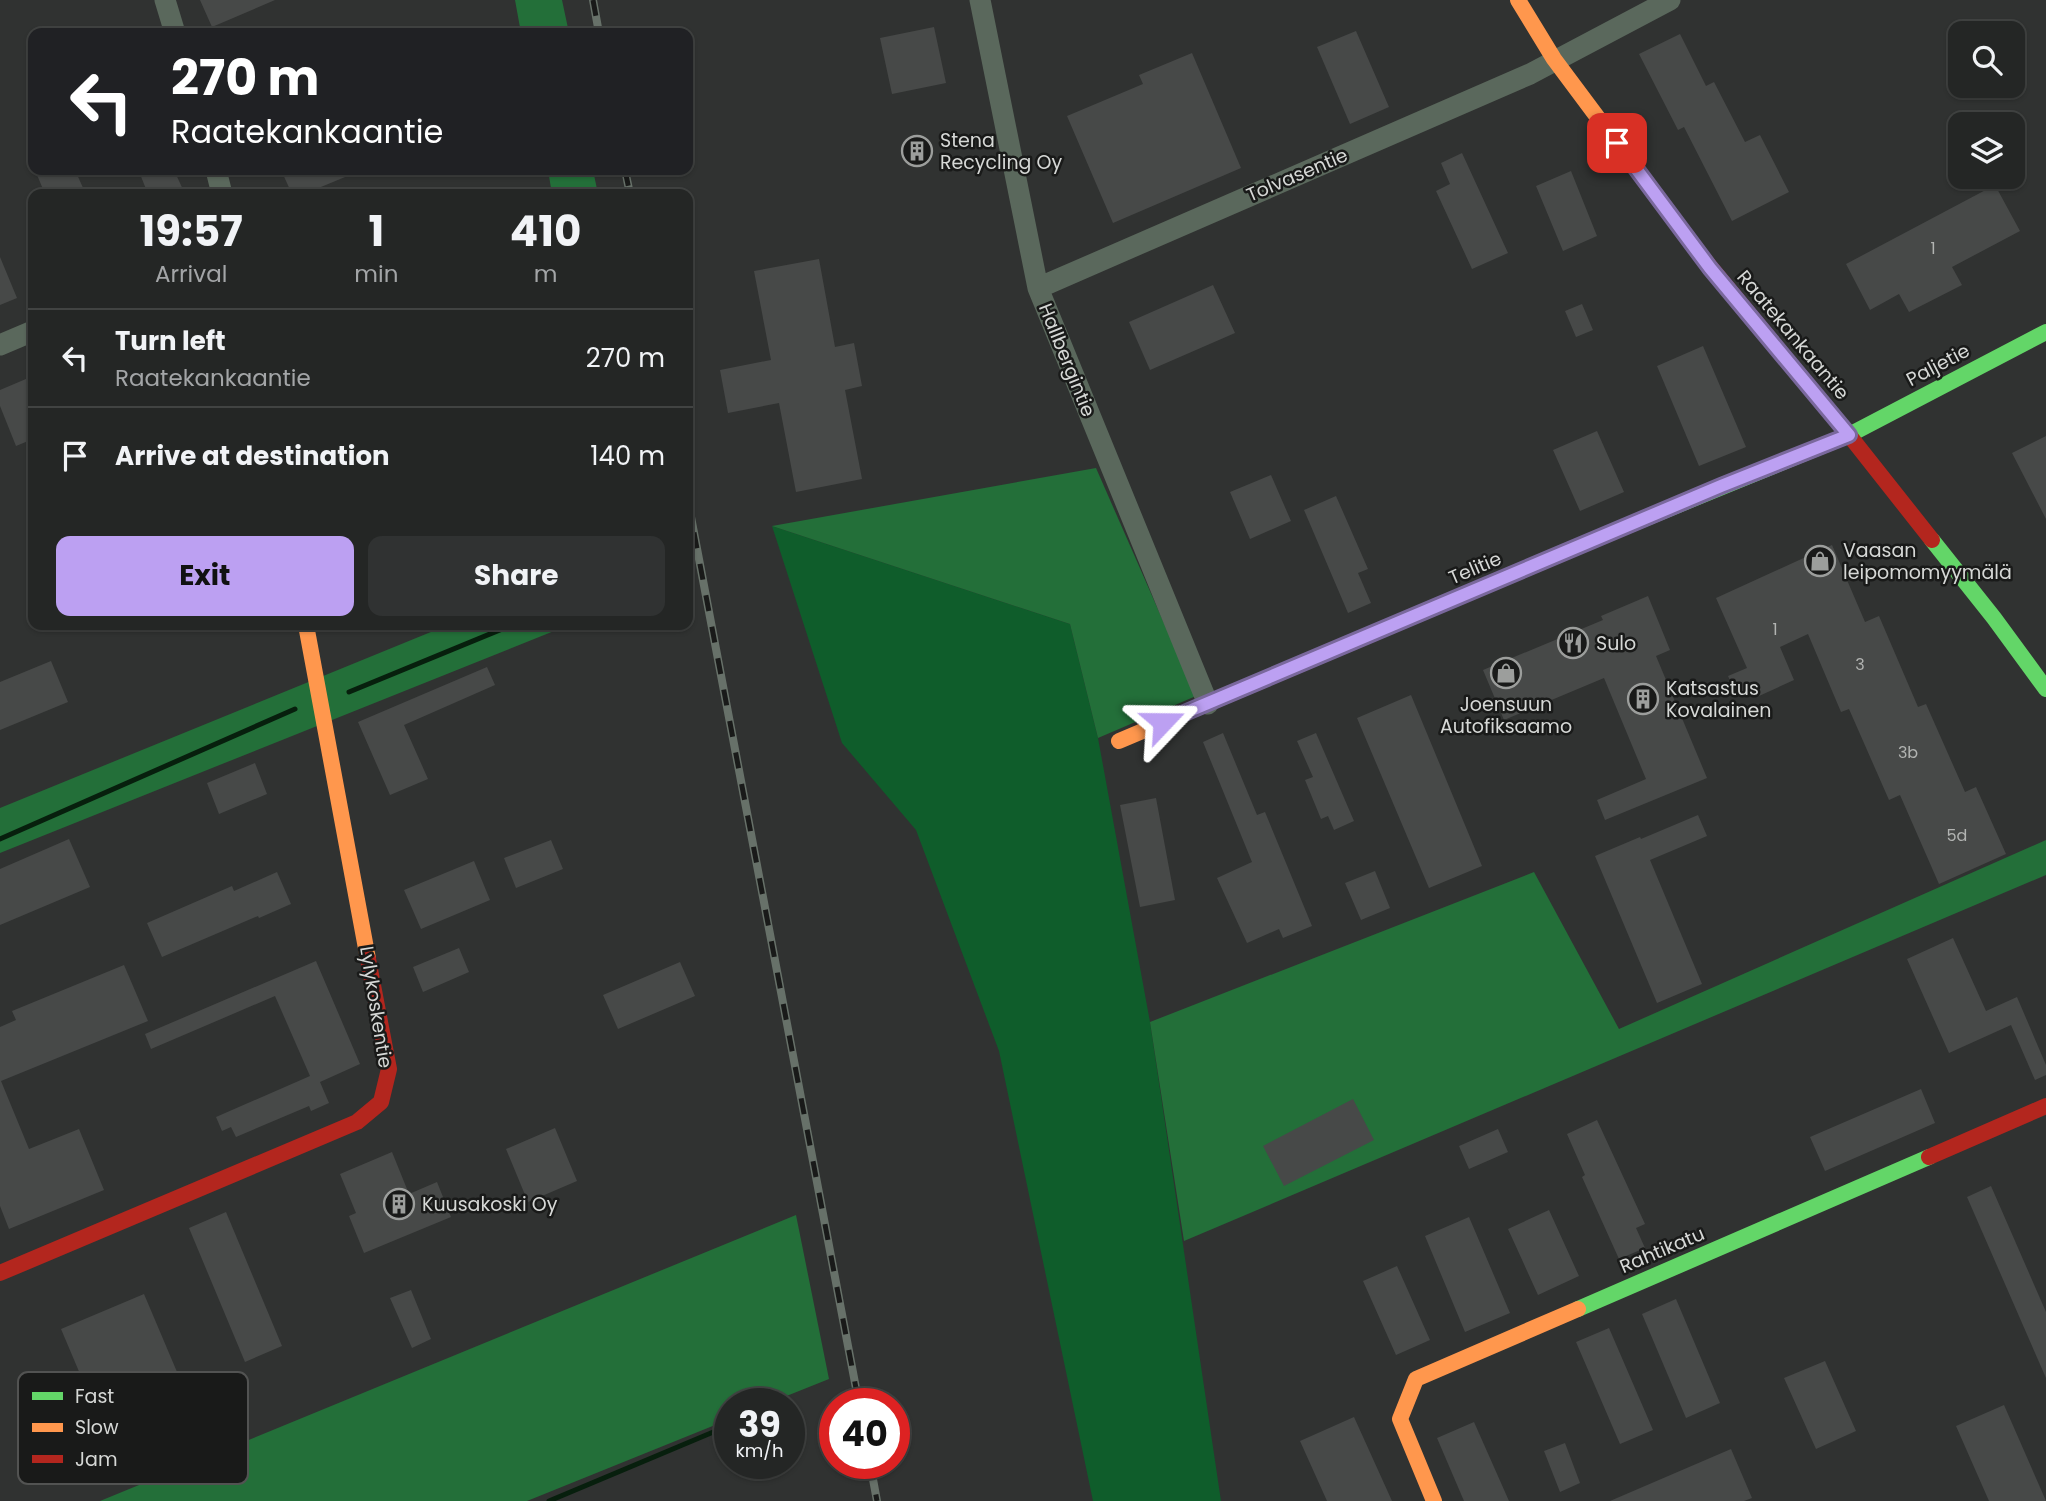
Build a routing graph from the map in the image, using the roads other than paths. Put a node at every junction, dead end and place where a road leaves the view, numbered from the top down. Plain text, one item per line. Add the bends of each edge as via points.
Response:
1 (165, 0) edge
2 (980, 0) edge
3 (1518, 0) edge
4 (1670, 0) edge
5 (173, 28) edge
6 (1554, 60) junction
7 (1038, 288) junction
8 (2046, 332) edge
9 (28, 333) edge
10 (0, 345) edge
11 (1849, 435) junction
12 (307, 630) edge
13 (2046, 689) edge
14 (1208, 704) junction
15 (1119, 741) dead end
16 (2046, 1106) edge
17 (0, 1273) edge
18 (1434, 1501) edge

1 - 5 street
2 - 7 street, Hallbergintie
3 - 6 street, Raatekankaantie
4 - 6 street, Tolvasentie
6 - 7 street, Tolvasentie
6 - 11 street, Raatekankaantie via 1710,268
7 - 14 street, Hallbergintie
8 - 11 street, Paljetie
9 - 10 street
11 - 13 street, Raatekankaantie
11 - 14 street, Telitie
12 - 17 street, Lylykoskentie via 389,1069 381,1102 357,1122
14 - 15 street, Telitie
16 - 18 street, Rahtikatu via 1416,1379 1400,1419

